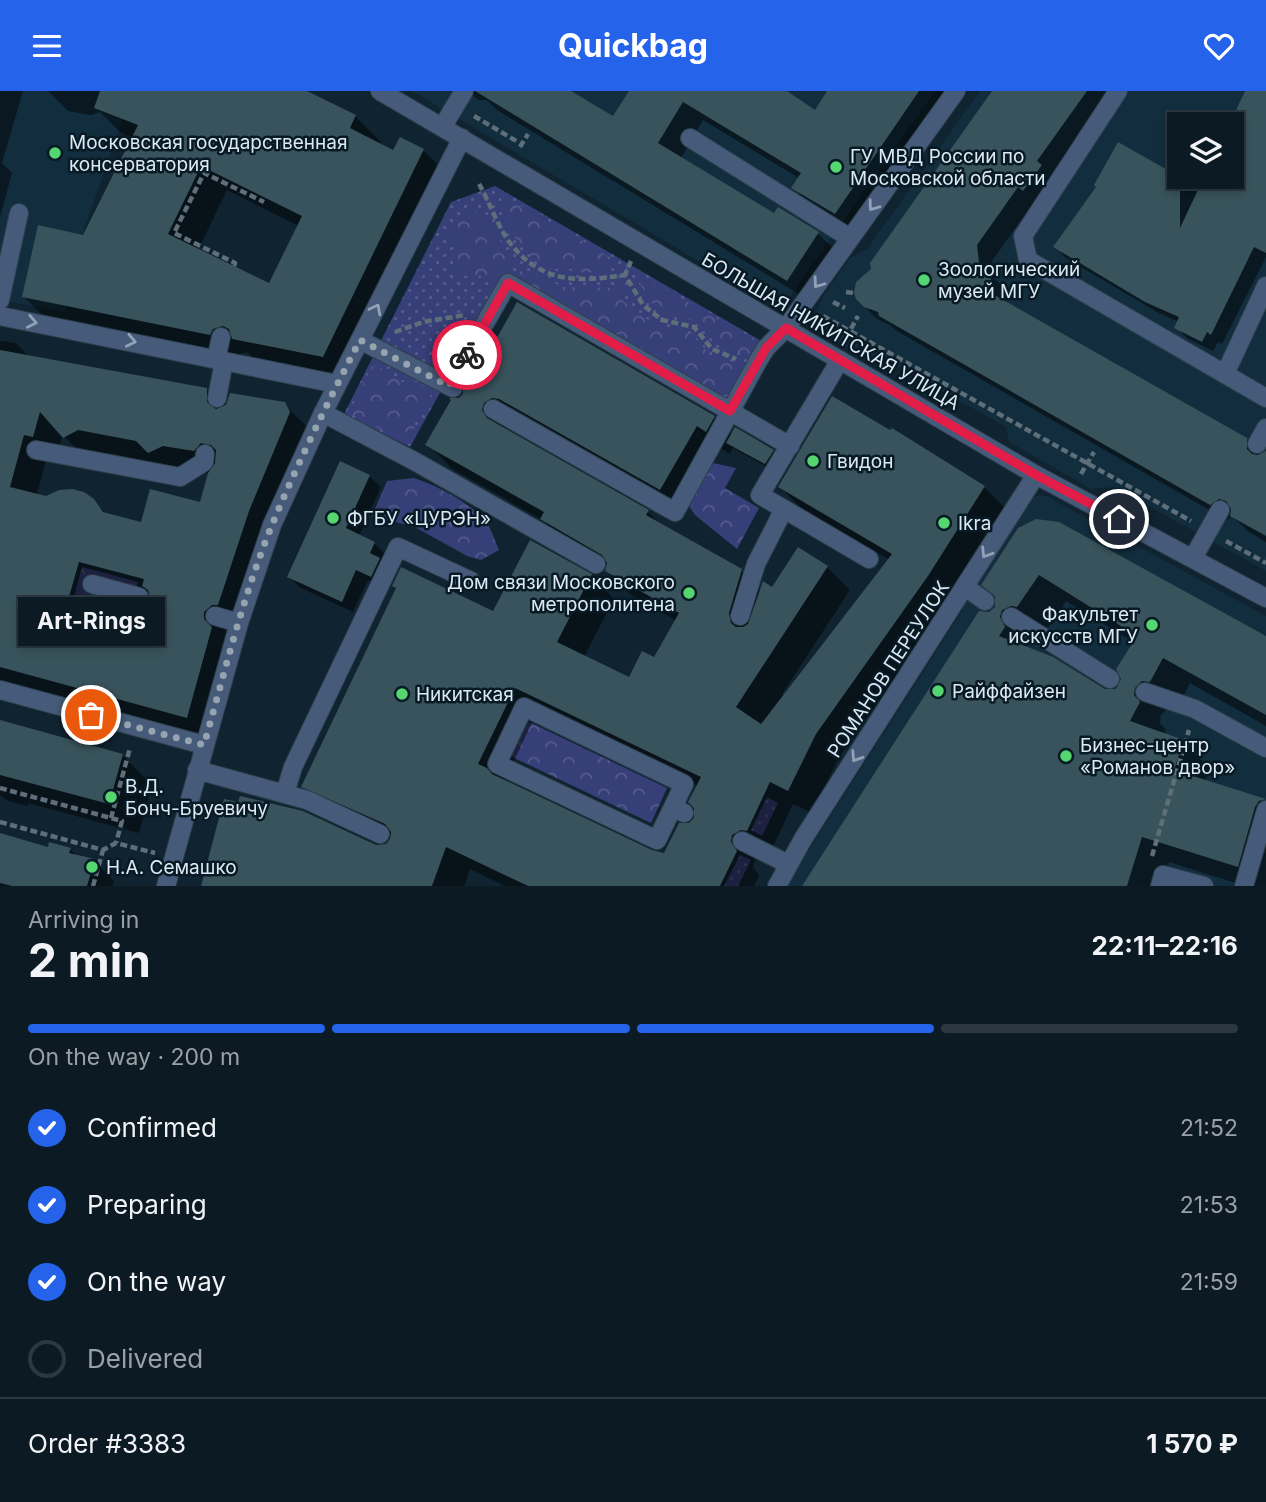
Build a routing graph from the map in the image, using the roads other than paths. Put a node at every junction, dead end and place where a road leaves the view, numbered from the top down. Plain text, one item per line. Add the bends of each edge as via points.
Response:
1 (380, 91) edge
2 (956, 91) edge
3 (1118, 91) edge
4 (460, 98) edge
5 (443, 126) junction
6 (462, 138) junction
7 (690, 138) dead end
8 (19, 213) dead end
9 (850, 239) junction
10 (1266, 286) edge
11 (0, 300) edge
12 (0, 316) edge
13 (786, 328) junction
14 (221, 337) dead end
15 (360, 340) junction
16 (841, 353) junction
17 (220, 361) junction
18 (1225, 374) junction
19 (337, 384) junction
20 (217, 398) dead end
21 (1266, 398) edge
22 (494, 409) dead end
23 (730, 411) junction
24 (323, 413) junction
25 (790, 446) junction
26 (36, 450) dead end
27 (205, 454) dead end
28 (1036, 475) junction
29 (784, 509) junction
30 (1220, 510) dead end
31 (1193, 558) junction
32 (869, 559) dead end
33 (596, 564) dead end
34 (471, 581) dead end
35 (92, 585) dead end
36 (965, 587) junction
37 (139, 597) dead end
38 (1266, 598) edge
39 (985, 601) dead end
40 (215, 616) dead end
41 (740, 616) dead end
42 (1011, 617) dead end
43 (239, 623) junction
44 (1110, 679) dead end
45 (0, 690) edge
46 (1145, 692) dead end
47 (204, 745) junction
48 (1266, 748) edge
49 (197, 770) junction
50 (285, 793) junction
51 (678, 810) joint
52 (1265, 814) edge
53 (380, 834) dead end
54 (742, 841) dead end
55 (788, 864) junction
56 (166, 886) edge
57 (776, 886) edge
58 (1160, 886) edge
59 (1204, 886) edge
60 (1244, 886) edge

1 - 5 street, БОЛЬШАЯ НИКИТСКАЯ УЛИЦА
2 -> 9 street
3 - 18 street via 1023,236 1028,260
4 - 5 street
5 - 6 street, БОЛЬШАЯ НИКИТСКАЯ УЛИЦА
6 - 13 street, БОЛЬШАЯ НИКИТСКАЯ УЛИЦА
15 -> 6 street
7 - 9 street
8 - 11 street
9 -> 13 street
10 - 18 street
12 -> 17 street
13 - 16 street, БОЛЬШАЯ НИКИТСКАЯ УЛИЦА
13 - 23 street via 758,361
14 - 17 street
15 - 19 street
15 - 23 street via 451,387 508,283
16 - 25 street
16 - 28 street, БОЛЬШАЯ НИКИТСКАЯ УЛИЦА
17 - 19 street
17 - 20 street
18 - 21 street
19 - 24 street
22 - 23 street via 675,512
23 - 25 street
24 - 33 street
24 - 43 street via 272,525
25 - 29 street via 760,495
26 - 27 street via 180,477 204,462
28 - 31 street, БОЛЬШАЯ НИКИТСКАЯ УЛИЦА
28 -> 36 street, РОМАНОВ ПЕРЕУЛОК
29 - 32 street
29 - 41 street via 755,564
30 - 31 street
31 - 38 street, БОЛЬШАЯ НИКИТСКАЯ УЛИЦА
34 - 50 street via 398,547 292,767
35 - 37 street
36 - 39 street
36 -> 55 street, РОМАНОВ ПЕРЕУЛОК
40 - 43 street
42 - 44 street
43 - 47 street
45 - 47 street
46 - 48 street via 1195,709
47 - 49 street
49 - 50 street
49 - 56 street
50 - 53 street
51 - 51 street via 684,784 524,707 497,764 657,840
52 - 60 street
54 - 55 street
55 - 57 street, РОМАНОВ ПЕРЕУЛОК
58 - 59 street via 1163,875

